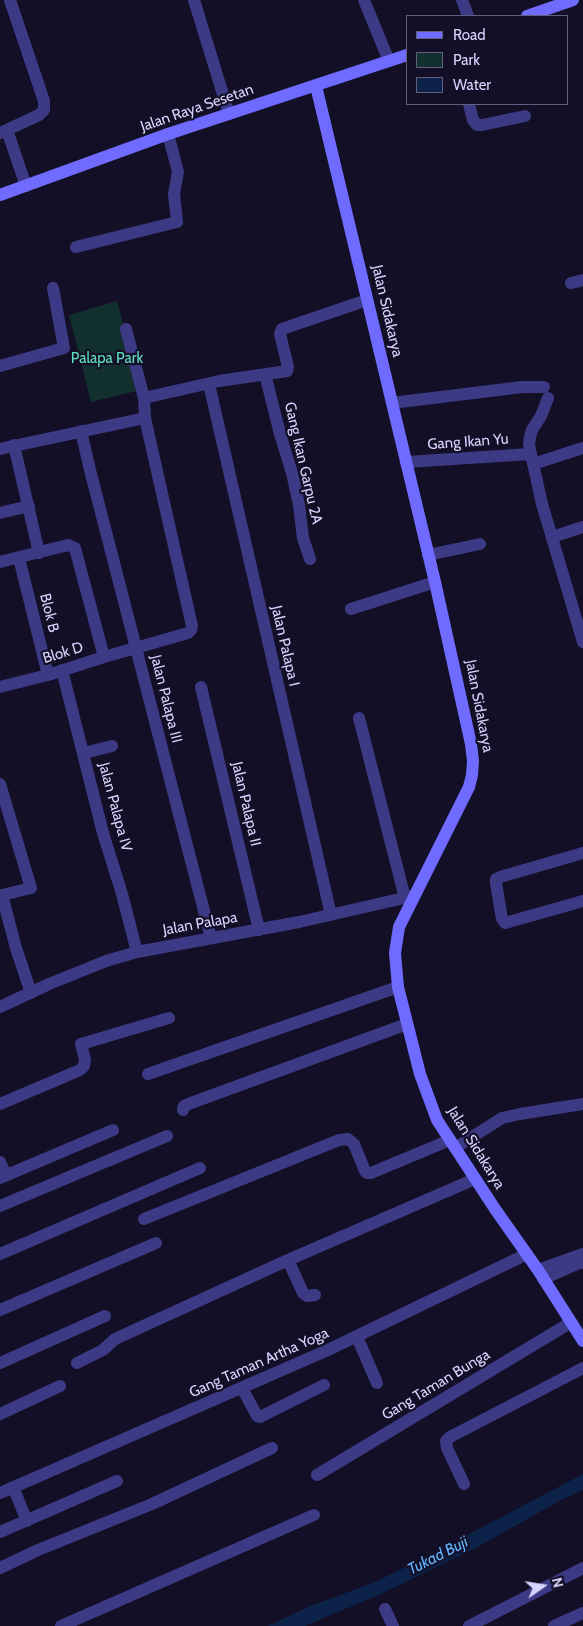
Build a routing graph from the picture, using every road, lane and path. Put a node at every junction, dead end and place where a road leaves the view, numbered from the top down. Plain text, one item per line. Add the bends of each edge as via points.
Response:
1 (10, 0) edge
2 (194, 0) edge
3 (364, 0) edge
4 (462, 0) edge
5 (573, 0) edge
6 (468, 15) edge
7 (530, 15) edge
8 (406, 55) edge
9 (389, 61) junction
10 (316, 86) junction
11 (469, 105) edge
12 (229, 114) junction
13 (525, 116) dead end
14 (4, 131) edge
15 (168, 134) junction
16 (26, 186) junction
17 (0, 195) edge
18 (76, 247) dead end
19 (53, 288) dead end
20 (367, 300) junction
21 (126, 329) dead end
22 (0, 366) edge
23 (265, 374) junction
24 (209, 384) junction
25 (144, 398) junction
26 (392, 403) junction
27 (145, 418) junction
28 (81, 431) junction
29 (14, 446) junction
30 (583, 448) edge
31 (0, 449) edge
32 (532, 459) junction
33 (406, 462) junction
34 (29, 506) junction
35 (0, 513) edge
36 (583, 527) edge
37 (552, 537) junction
38 (480, 544) dead end
39 (39, 553) junction
40 (428, 554) junction
41 (19, 558) junction
42 (310, 560) dead end
43 (0, 562) edge
44 (436, 582) junction
45 (351, 609) dead end
46 (583, 642) edge
47 (136, 648) junction
48 (104, 657) junction
49 (62, 670) junction
50 (48, 675) junction
51 (0, 686) edge
52 (201, 686) dead end
53 (359, 718) dead end
54 (112, 746) dead end
55 (84, 753) junction
56 (0, 784) edge
57 (583, 854) edge
58 (409, 897) junction
59 (583, 901) edge
60 (330, 915) junction
61 (259, 930) junction
62 (211, 938) junction
63 (137, 952) junction
64 (398, 987) junction
65 (31, 992) junction
66 (0, 1007) edge
67 (169, 1018) dead end
68 (407, 1024) junction
69 (148, 1074) dead end
70 (0, 1104) edge
71 (583, 1104) edge
72 (182, 1110) dead end
73 (113, 1130) dead end
74 (167, 1136) dead end
75 (452, 1144) junction
76 (0, 1162) edge
77 (200, 1168) dead end
78 (3, 1177) edge
79 (475, 1179) junction
80 (0, 1206) edge
81 (144, 1219) dead end
82 (156, 1243) dead end
83 (0, 1254) edge
84 (527, 1254) junction
85 (583, 1254) edge
86 (288, 1260) junction
87 (583, 1263) edge
88 (540, 1275) junction
89 (315, 1295) dead end
90 (0, 1310) edge
91 (105, 1316) dead end
92 (570, 1322) junction
93 (357, 1337) junction
94 (583, 1341) edge
95 (0, 1362) edge
96 (77, 1363) dead end
97 (583, 1368) edge
98 (377, 1383) dead end
99 (324, 1385) dead end
100 (60, 1386) dead end
101 (242, 1388) junction
102 (0, 1414) edge
103 (272, 1448) dead end
104 (318, 1475) dead end
105 (117, 1482) dead end
106 (464, 1484) dead end
107 (13, 1487) junction
108 (0, 1493) edge
109 (314, 1515) dead end
110 (27, 1521) junction
111 (0, 1532) edge
112 (0, 1568) edge
113 (583, 1568) edge
114 (386, 1609) dead end
115 (583, 1613) edge
116 (61, 1626) edge
117 (392, 1626) edge
118 (469, 1626) edge
119 (554, 1626) edge

1 - 14 street via 44,101 44,110
2 - 12 street
3 - 9 street
4 - 6 street
5 - 7 street
8 - 9 street, Jalan Raya Sesetan
9 - 10 street, Jalan Raya Sesetan
10 - 12 street, Jalan Raya Sesetan
10 - 20 street, Jalan Sidakarya
11 - 13 street via 477,125 482,126
12 - 15 street, Jalan Raya Sesetan
14 - 16 street
15 - 16 street, Jalan Raya Sesetan
15 - 18 street via 178,172 174,194 177,222
16 - 17 street, Jalan Raya Sesetan
19 - 22 street via 64,348
20 - 23 street via 281,329 288,369
20 - 26 street, Jalan Sidakarya
21 - 25 street, Jalan Palapa III
23 - 24 street
23 - 42 street, Gang Ikan Garpu 2A via 292,473
24 - 25 street
24 - 60 street, Jalan Palapa I
25 - 27 street, Jalan Palapa III
26 - 32 street via 522,387 546,392 542,416 530,437
26 - 33 street, Jalan Sidakarya
27 - 28 street
27 - 47 street, Jalan Palapa III via 192,626 188,633
28 - 29 street
28 - 47 street
29 - 31 street
29 - 34 street
30 - 32 street, Gang Ikan Yu
32 - 33 street, Gang Ikan Yu
32 - 37 street
33 - 40 street, Jalan Sidakarya
34 - 35 street
34 - 39 street
36 - 37 street
37 - 46 street
38 - 40 street
39 - 41 street
39 - 48 street via 68,545 75,548
40 - 44 street, Jalan Sidakarya
41 - 43 street
41 - 50 street, Blok B
44 - 45 street
44 - 58 street, Jalan Sidakarya via 471,744 473,768 469,787
47 - 48 street, Blok D
47 - 62 street, Jalan Palapa III
48 - 49 street, Blok D
49 - 50 street, Blok D
49 - 55 street, Jalan Palapa IV
50 - 51 street, Blok D
52 - 61 street, Jalan Palapa II
53 - 58 street
54 - 55 street
55 - 63 street, Jalan Palapa IV
56 - 65 street via 31,888 2,894
57 - 59 street via 500,877 496,883 505,923
58 - 60 street, Jalan Palapa
58 - 64 street, Jalan Sidakarya via 396,941
60 - 61 street, Jalan Palapa
61 - 62 street, Jalan Palapa
62 - 63 street, Jalan Palapa
63 - 65 street, Jalan Palapa via 106,961
64 - 68 street, Jalan Sidakarya
64 - 69 street
65 - 66 street, Jalan Palapa
67 - 70 street via 80,1044 85,1060 80,1070
68 - 72 street via 191,1103
68 - 75 street, Jalan Sidakarya via 428,1097
71 - 75 street via 502,1118
73 - 78 street
74 - 80 street
75 - 79 street, Jalan Sidakarya
75 - 81 street via 367,1173 354,1144 348,1139 328,1144
76 - 78 street
77 - 83 street
79 - 84 street, Jalan Sidakarya
79 - 86 street
82 - 90 street
84 - 88 street, Jalan Sidakarya
84 - 93 street, Gang Taman Artha Yoga
85 - 88 street
86 - 89 street via 303,1293
86 - 96 street via 115,1339 103,1350
87 - 88 street
88 - 92 street, Jalan Sidakarya
91 - 95 street
92 - 94 street, Jalan Sidakarya
92 - 104 street, Gang Taman Bunga
93 - 98 street
93 - 101 street, Gang Taman Artha Yoga
97 - 106 street via 450,1437 446,1441 447,1448
99 - 101 street via 260,1417
100 - 102 street
101 - 107 street, Gang Taman Artha Yoga
103 - 112 street via 152,1504
105 - 110 street
107 - 108 street, Gang Taman Artha Yoga
107 - 110 street
109 - 116 street
110 - 111 street
113 - 118 street
114 - 117 street
115 - 119 street

